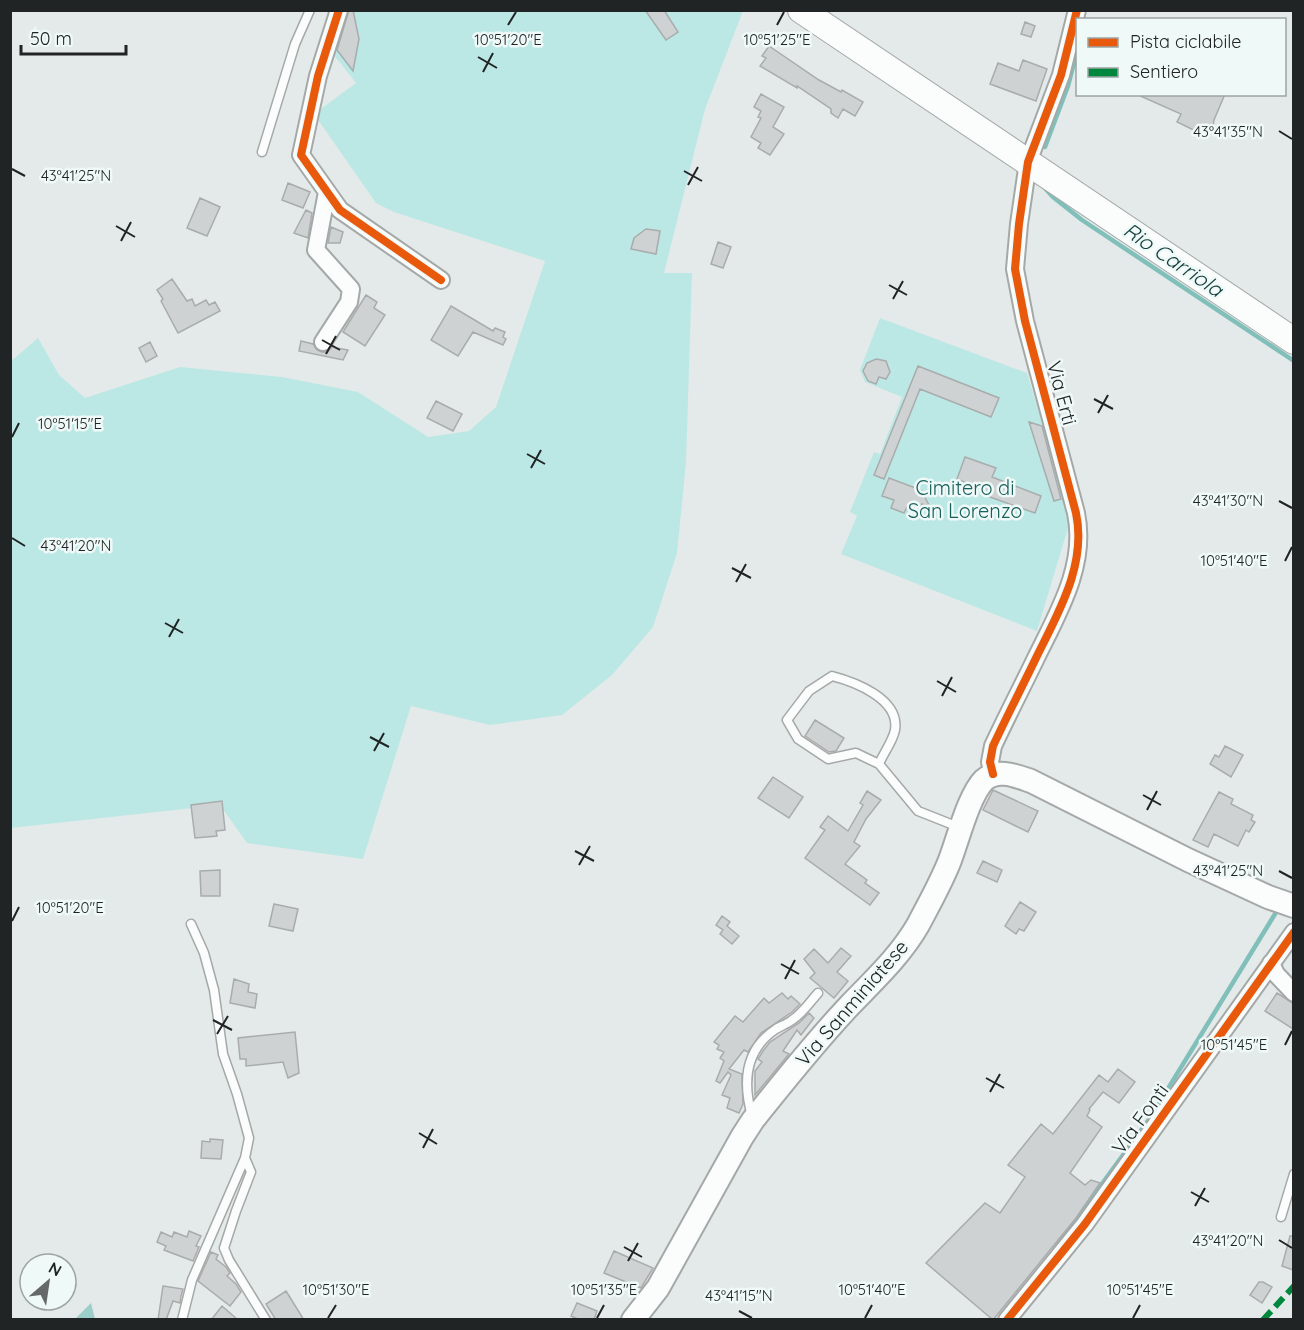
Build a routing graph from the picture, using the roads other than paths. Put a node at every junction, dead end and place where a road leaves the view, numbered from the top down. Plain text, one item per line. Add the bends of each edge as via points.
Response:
1 (310, 10) edge
2 (339, 10) edge
3 (801, 10) edge
4 (1077, 10) edge
5 (262, 152) dead end
6 (1028, 162) junction
7 (327, 192) junction
8 (441, 280) dead end
9 (1293, 341) edge
10 (323, 342) dead end
11 (879, 764) junction
12 (993, 774) junction
13 (961, 829) junction
14 (1293, 906) edge
15 (191, 924) dead end
16 (1293, 932) edge
17 (1271, 963) junction
18 (818, 993) dead end
19 (1293, 993) edge
20 (753, 1120) junction
21 (245, 1158) junction
22 (1293, 1174) edge
23 (1281, 1216) dead end
24 (182, 1320) edge
25 (266, 1320) edge
26 (633, 1320) edge
27 (1007, 1320) edge

1 - 5 lane
2 - 7 street via 318,76 301,155
3 - 6 main road
4 - 6 street, Via Erti via 1061,75
6 - 9 main road
6 - 12 street, Via Erti via 1015,269 1080,529 1069,591 993,746
7 - 8 street via 340,210
7 - 10 street via 316,250 351,289 349,302
11 - 11 lane via 856,753 828,759 798,739 787,720 809,691 832,676 852,681 874,693 893,712 895,729
11 - 13 lane via 918,811
12 - 13 main road, Via Sanminiatese via 974,794
12 - 14 main road via 1012,774 1031,781 1188,860
13 - 20 main road, Via Sanminiatese via 949,862 898,955 850,1005
15 - 21 lane via 204,953 223,1054 249,1138
16 - 17 street, Via Fonti
17 - 19 street
17 - 27 street, Via Fonti via 1085,1224
18 - 20 lane via 794,1020 774,1030 751,1059 747,1096
20 - 26 main road, Via Sanminiatese via 658,1287
21 - 24 lane via 192,1280
21 - 25 lane via 251,1172 224,1248
22 - 23 lane

